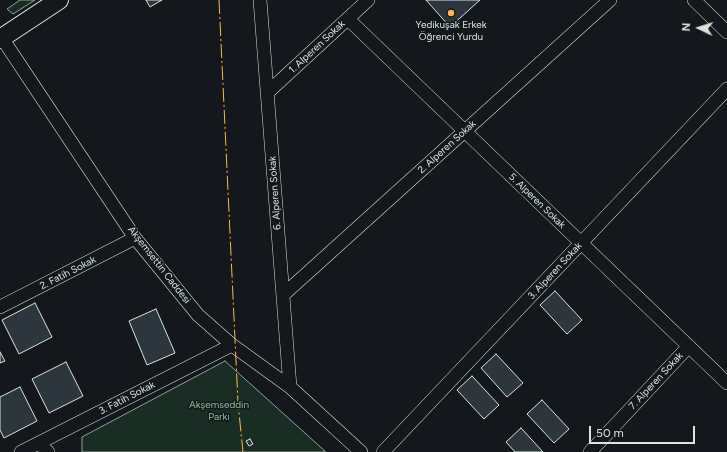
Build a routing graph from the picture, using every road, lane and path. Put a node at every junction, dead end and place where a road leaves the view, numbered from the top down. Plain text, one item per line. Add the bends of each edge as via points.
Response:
1 (59, 0) edge
2 (260, 0) edge
3 (368, 0) edge
4 (610, 0) edge
5 (694, 0) edge
6 (348, 19) junction
7 (727, 32) edge
8 (1, 38) edge
9 (727, 89) edge
10 (267, 93) junction
11 (465, 131) junction
12 (136, 238) junction
13 (581, 243) junction
14 (283, 295) junction
15 (0, 307) edge
16 (232, 345) junction
17 (689, 346) junction
18 (727, 383) edge
19 (290, 386) junction
20 (43, 448) edge
21 (22, 452) edge
22 (361, 452) edge
23 (383, 452) edge
24 (590, 452) edge

1 - 8 street
2 - 10 street, 6. Alperen Sokak
3 - 6 street, 1. Alperen Sokak
4 - 11 street, 2. Alperen Sokak
5 - 7 street
6 - 10 street, 1. Alperen Sokak
6 - 11 street, 5. Alperen Sokak
8 - 12 street, Akşemsettin Caddesi
9 - 13 street, 3. Alperen Sokak
10 - 14 street, 6. Alperen Sokak
11 - 13 street, 5. Alperen Sokak
11 - 14 street, 2. Alperen Sokak
12 - 15 street, 2. Fatih Sokak
12 - 16 street, Akşemsettin Caddesi via 198,315
13 - 17 street, 5. Alperen Sokak
13 - 23 street, 3. Alperen Sokak
14 - 19 street, 6. Alperen Sokak
16 - 19 street, Akşemsettin Caddesi
16 - 20 street, 3. Fatih Sokak
17 - 18 street, 5. Alperen Sokak
17 - 24 street, 7. Alperen Sokak
19 - 22 street, Akşemsettin Caddesi
20 - 21 street, 3. Fatih Sokak

